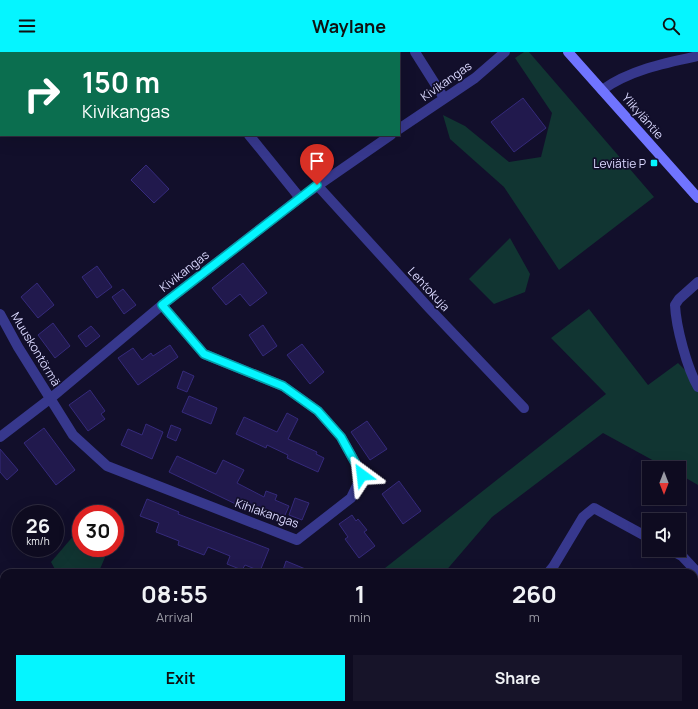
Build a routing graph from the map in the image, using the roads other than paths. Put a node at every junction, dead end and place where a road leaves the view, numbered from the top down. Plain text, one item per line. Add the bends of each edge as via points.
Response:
1 (415, 52) edge
2 (505, 52) edge
3 (568, 52) edge
4 (698, 57) edge
5 (602, 90) junction
6 (444, 98) junction
7 (400, 128) edge
8 (250, 136) edge
9 (389, 136) edge
10 (317, 185) junction
11 (300, 198) junction
12 (698, 198) edge
13 (698, 282) edge
14 (162, 305) junction
15 (0, 314) edge
16 (698, 387) edge
17 (51, 398) junction
18 (524, 408) dead end
19 (0, 437) edge
20 (642, 534) edge
21 (683, 557) edge
22 (551, 569) edge
23 (694, 569) edge

1 - 6 street
2 - 6 street, Kivikangas via 475,78
3 - 5 main road, Ylikyläntie
4 - 5 street via 639,71
5 - 12 main road, Ylikyläntie
6 - 7 street, Kivikangas
8 - 11 street
9 - 10 street, Kivikangas
10 - 11 street, Kivikangas
10 - 18 street, Lehtokuja
11 - 14 street, Kivikangas
13 - 16 street via 675,305 679,333 692,376
14 - 17 street, Kivikangas
14 - 17 street, Kihlakangas via 204,354 283,386 318,411 341,437 362,475 351,498 297,540 107,466 73,435
15 - 17 street, Muuskontörmä
17 - 19 street, Kivikangas
20 - 22 street via 594,508 583,517
21 - 23 street

